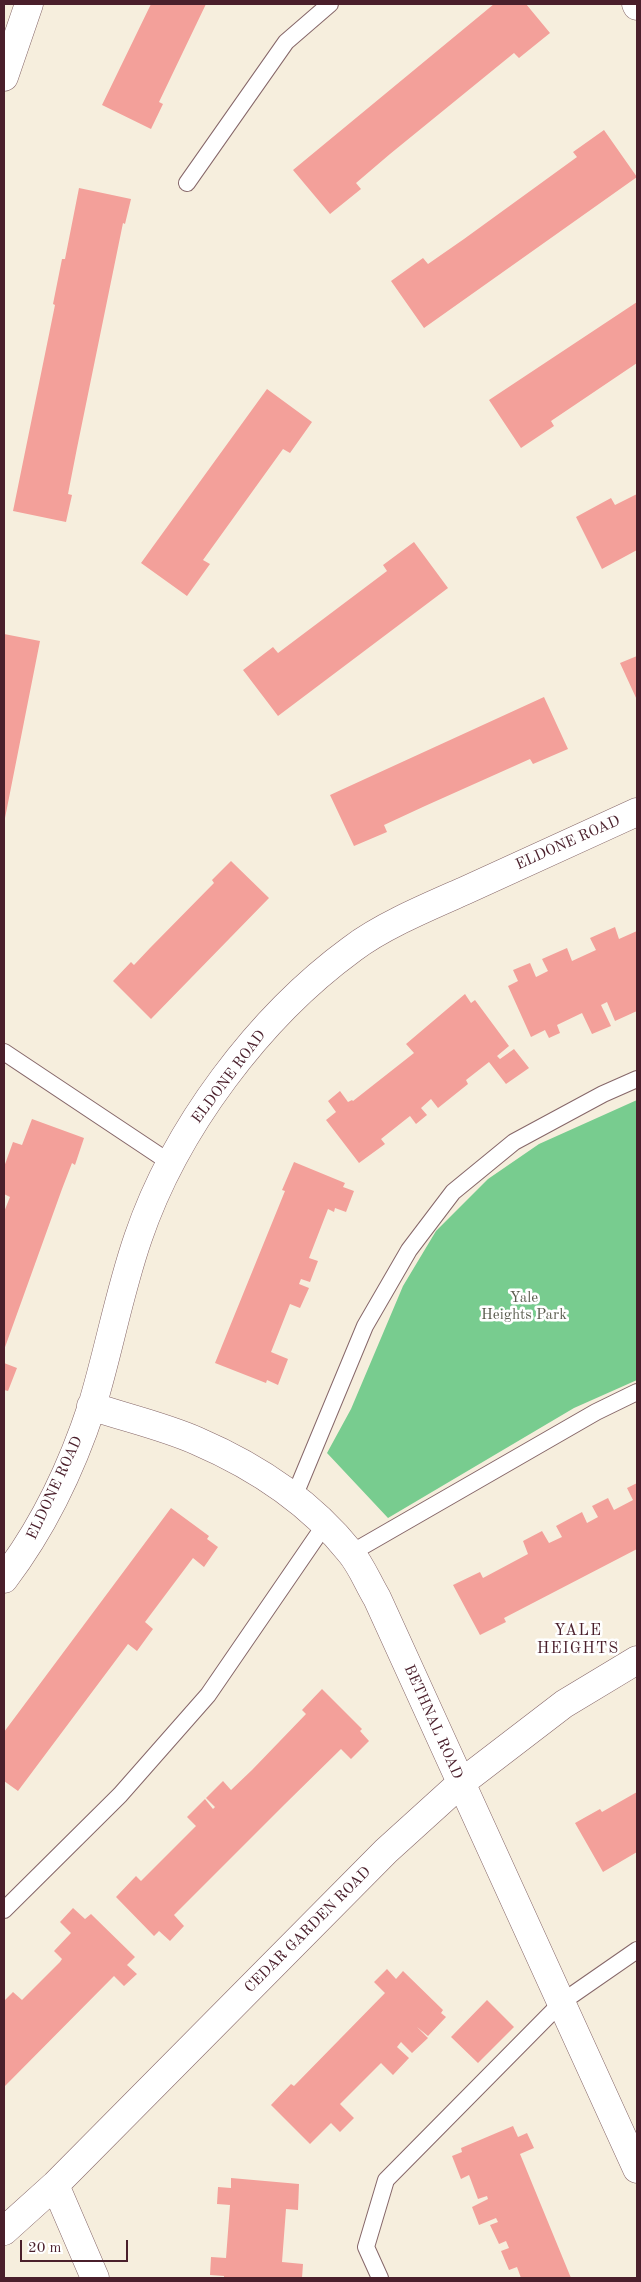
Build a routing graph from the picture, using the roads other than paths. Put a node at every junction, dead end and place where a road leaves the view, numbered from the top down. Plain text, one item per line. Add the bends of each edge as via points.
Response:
1 (29, 4) edge
2 (330, 4) edge
3 (4, 77) edge
4 (187, 183) dead end
5 (637, 812) edge
6 (4, 1052) edge
7 (637, 1079) edge
8 (170, 1162) junction
9 (637, 1392) edge
10 (92, 1406) junction
11 (294, 1497) junction
12 (326, 1524) junction
13 (352, 1553) junction
14 (4, 1579) edge
15 (637, 1660) edge
16 (461, 1783) junction
17 (4, 1910) edge
18 (637, 1950) edge
19 (562, 2002) junction
20 (637, 2169) edge
21 (55, 2185) junction
22 (4, 2231) edge
23 (95, 2278) edge
24 (380, 2278) edge

1 - 3 street
2 - 4 lane via 286,42
5 - 8 street, ELDONE ROAD via 418,912 353,948 289,1003 244,1054 208,1100
6 - 8 lane
7 - 11 lane via 514,1142 453,1192 409,1250 365,1326
8 - 10 street, ELDONE ROAD via 138,1236
9 - 13 lane via 596,1412
10 - 11 street, BETHNAL ROAD via 196,1440 253,1469
10 - 14 street, ELDONE ROAD via 67,1470 24,1552
11 - 12 street, BETHNAL ROAD
12 - 13 street, BETHNAL ROAD
12 - 17 lane via 208,1695 120,1794
13 - 16 street, BETHNAL ROAD via 377,1598
15 - 16 street, CEDAR GARDEN ROAD via 564,1704
16 - 19 street, BETHNAL ROAD
16 - 21 street, CEDAR GARDEN ROAD via 386,1850
18 - 19 lane
19 - 20 street, BETHNAL ROAD
19 - 24 lane via 386,2180 366,2247
21 - 22 street, CEDAR GARDEN ROAD
21 - 23 street

